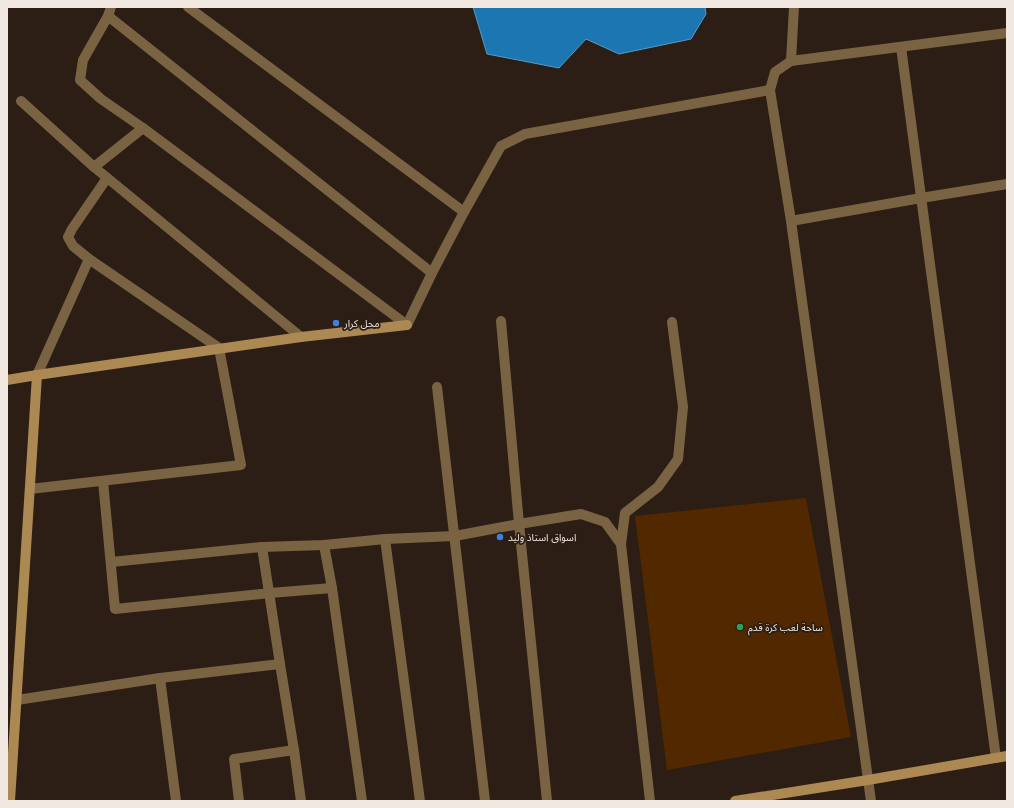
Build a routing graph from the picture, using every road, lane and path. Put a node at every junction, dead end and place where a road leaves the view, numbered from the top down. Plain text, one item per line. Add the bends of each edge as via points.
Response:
1 (188, 7) edge
2 (794, 7) edge
3 (109, 11) edge
4 (1007, 33) edge
5 (901, 47) junction
6 (791, 60) junction
7 (770, 90) junction
8 (21, 101) dead end
9 (143, 128) junction
10 (94, 167) junction
11 (107, 178) junction
12 (1007, 184) edge
13 (921, 198) junction
14 (464, 212) junction
15 (791, 221) junction
16 (89, 259) junction
17 (432, 273) junction
18 (501, 322) dead end
19 (672, 322) dead end
20 (407, 325) junction
21 (300, 337) junction
22 (219, 348) junction
23 (37, 375) junction
24 (7, 380) edge
25 (437, 387) dead end
26 (103, 481) junction
27 (30, 489) junction
28 (519, 524) junction
29 (454, 536) junction
30 (385, 539) junction
31 (621, 544) junction
32 (324, 545) junction
33 (262, 547) junction
34 (112, 562) junction
35 (332, 588) junction
36 (270, 593) junction
37 (280, 664) junction
38 (160, 678) junction
39 (17, 700) junction
40 (294, 750) junction
41 (1007, 756) edge
42 (996, 758) junction
43 (868, 780) junction
44 (10, 801) edge
45 (176, 801) edge
46 (239, 801) edge
47 (301, 801) edge
48 (362, 801) edge
49 (420, 801) edge
50 (485, 801) edge
51 (547, 801) edge
52 (650, 801) edge
53 (735, 801) edge
54 (870, 801) edge

1 - 14 street
2 - 6 street
3 - 9 street via 83,60 80,80 101,99
3 - 17 street
4 - 5 street
5 - 6 street
5 - 13 street
6 - 7 street via 775,72
7 - 14 street via 525,134 501,146
7 - 15 street
8 - 10 street
9 - 10 street
9 - 20 street
10 - 11 street
11 - 16 street via 68,238 73,246
11 - 21 street
12 - 13 street
13 - 15 street
13 - 42 street
14 - 17 street
15 - 43 street
16 - 22 street
16 - 23 street
17 - 20 street
18 - 28 street
19 - 31 street via 683,407 678,459 658,487 625,513
20 - 21 street
21 - 22 street
22 - 23 street
22 - 26 street via 241,465
23 - 24 street
23 - 27 street
25 - 29 street
26 - 27 street
26 - 34 street
27 - 39 street
28 - 29 street
28 - 31 street via 582,514 605,522
28 - 51 street
29 - 30 street
29 - 50 street
30 - 32 street
30 - 49 street
31 - 52 street
32 - 33 street
32 - 35 street
33 - 34 street
33 - 36 street
34 - 36 street via 116,609
35 - 36 street
35 - 48 street
36 - 37 street
37 - 38 street
37 - 40 street
38 - 39 street
38 - 45 street
39 - 44 street
40 - 46 street via 234,759
40 - 47 street
41 - 42 street
42 - 43 street
43 - 53 street
43 - 54 street

